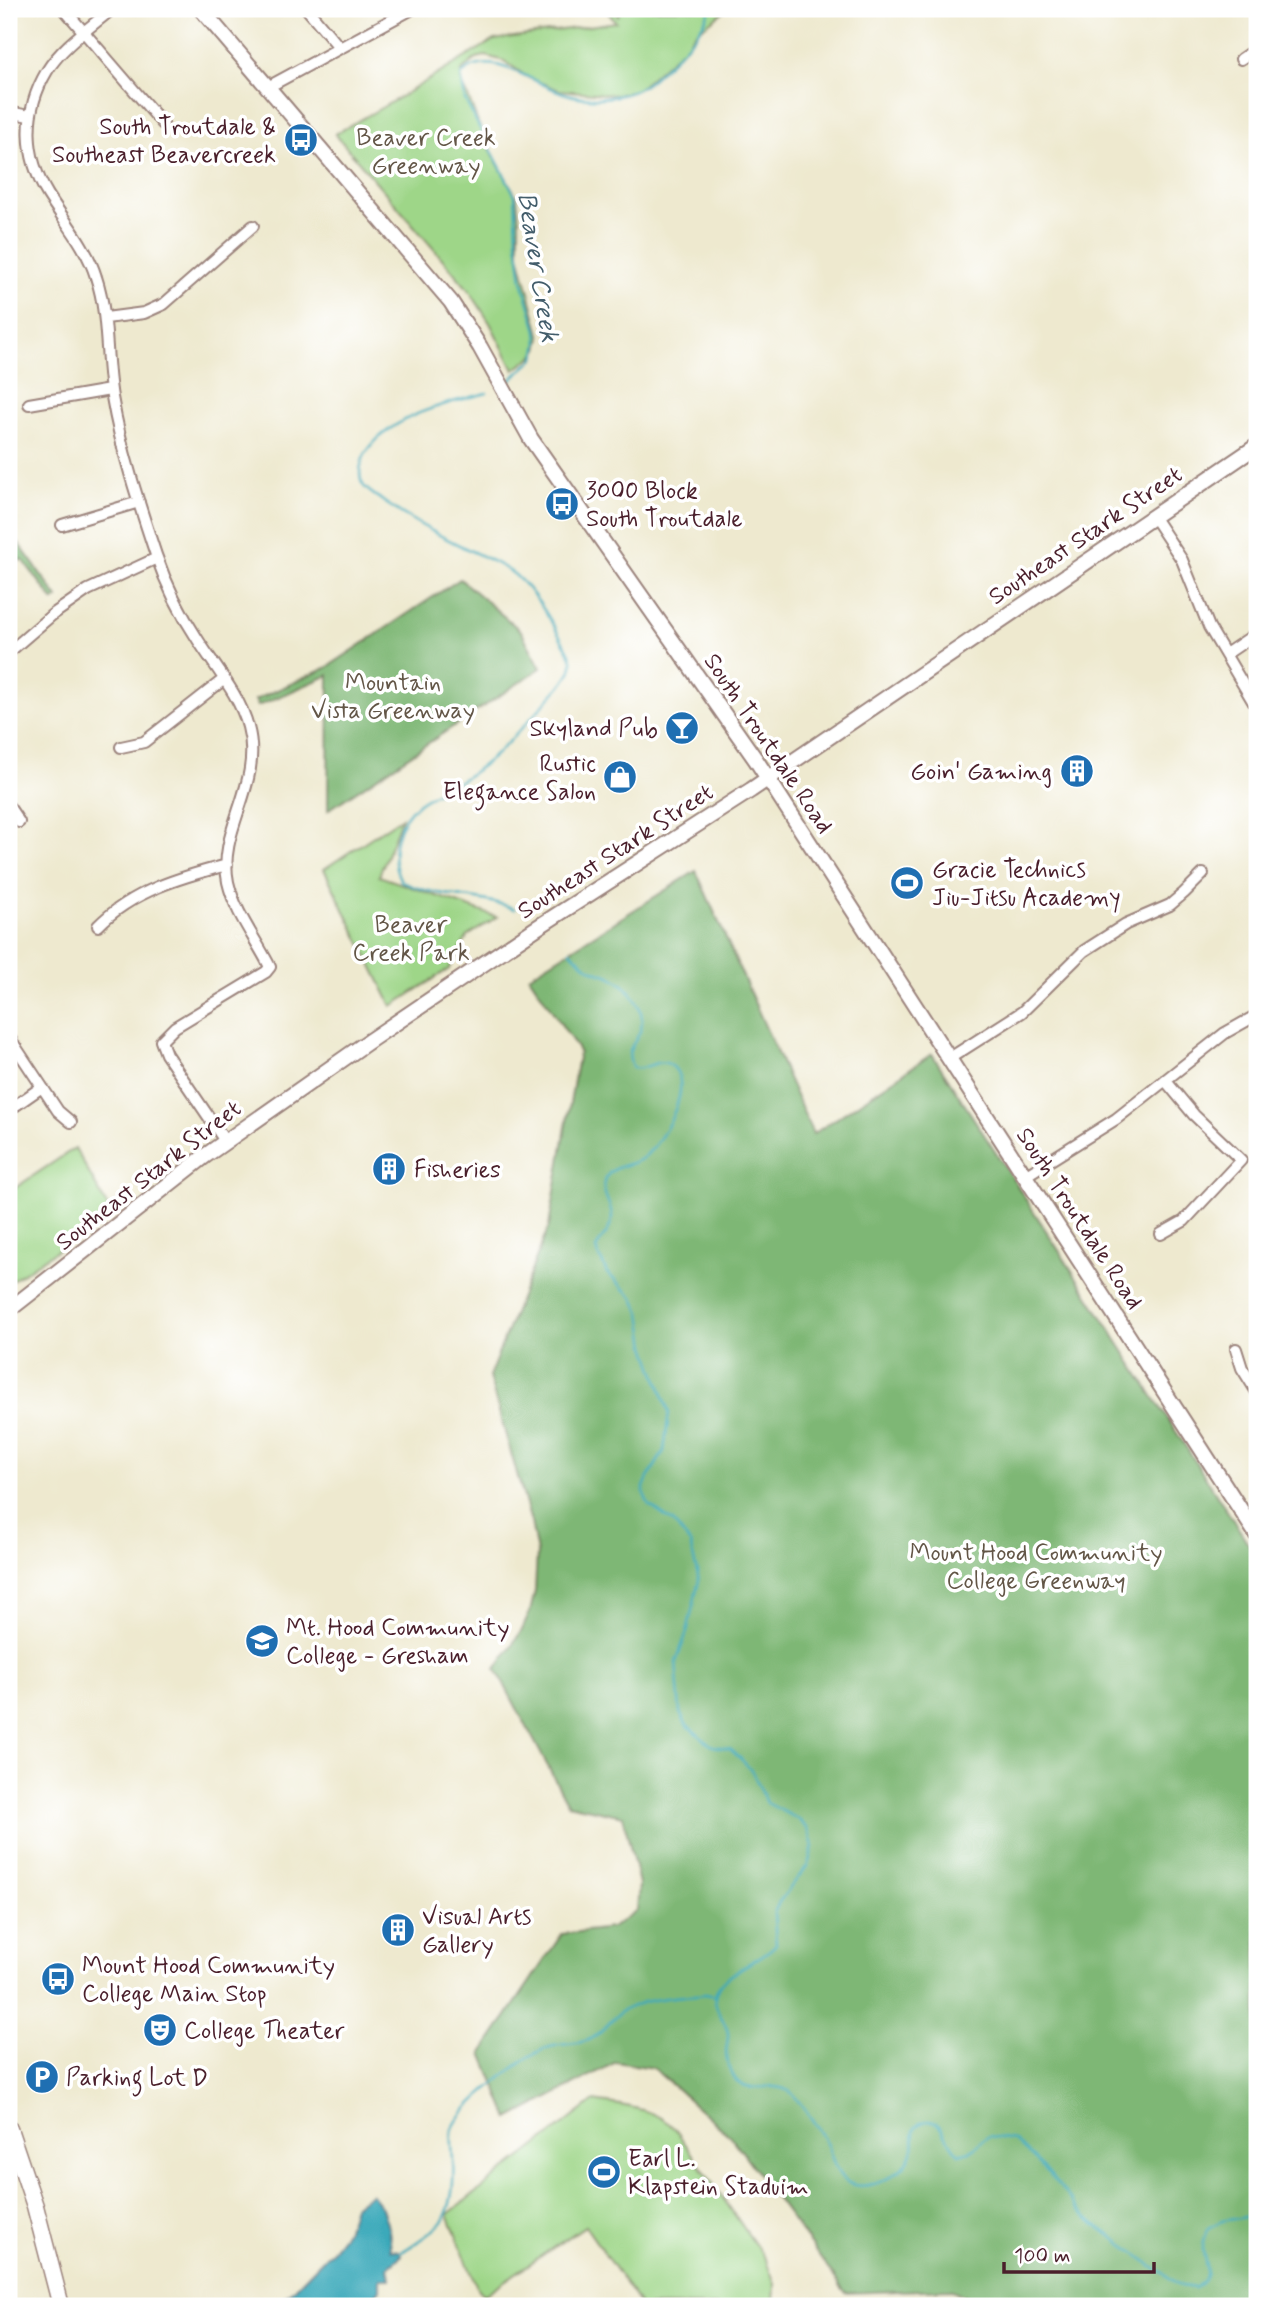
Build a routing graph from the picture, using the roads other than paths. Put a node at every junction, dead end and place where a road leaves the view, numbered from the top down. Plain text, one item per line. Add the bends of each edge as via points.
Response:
1 (64, 9) edge
2 (112, 9) edge
3 (201, 9) edge
4 (307, 9) edge
5 (412, 9) edge
6 (84, 33) junction
7 (340, 48) junction
8 (1257, 48) edge
9 (1241, 59) dead end
10 (268, 87) junction
11 (9, 112) edge
12 (29, 116) junction
13 (163, 124) dead end
14 (253, 226) dead end
15 (106, 318) junction
16 (110, 390) junction
17 (29, 404) dead end
18 (1257, 446) edge
19 (139, 502) junction
20 (1153, 516) junction
21 (62, 525) dead end
22 (157, 558) junction
23 (1257, 633) edge
24 (9, 652) edge
25 (1226, 654) junction
26 (223, 680) junction
27 (1257, 708) edge
28 (121, 747) dead end
29 (767, 778) junction
30 (9, 807) edge
31 (19, 822) dead end
32 (227, 865) junction
33 (1203, 874) dead end
34 (98, 926) dead end
35 (1257, 1015) edge
36 (9, 1037) edge
37 (950, 1058) junction
38 (1166, 1080) junction
39 (42, 1087) junction
40 (9, 1110) edge
41 (71, 1122) dead end
42 (225, 1141) junction
43 (1026, 1176) junction
44 (1161, 1234) dead end
45 (9, 1310) edge
46 (1236, 1349) dead end
47 (1257, 1392) edge
48 (1257, 1535) edge
49 (9, 2129) edge
50 (61, 2306) edge

1 - 6 street
2 - 6 street
3 - 10 main road, South Troutdale Road
4 - 7 street
5 - 7 street
6 - 12 street via 48,69
6 - 13 street
7 - 10 street
8 - 9 street
10 - 29 main road, South Troutdale Road via 449,299 531,439
11 - 12 street
12 - 15 street via 36,171 93,267
14 - 15 street via 163,304 144,313
15 - 16 street
16 - 17 street
16 - 19 street
18 - 20 main road, Southeast Stark Street
19 - 21 street
19 - 22 street
20 - 25 street via 1182,560 1209,627
20 - 29 main road, Southeast Stark Street
22 - 24 street via 88,590
22 - 26 street via 181,611
23 - 25 street
25 - 27 street
26 - 28 street via 144,742
26 - 32 street via 249,729 251,753 250,780 230,835
29 - 37 main road, South Troutdale Road
29 - 42 main road, Southeast Stark Street via 535,929
30 - 31 street
32 - 34 street via 139,896 112,911
32 - 42 street via 240,914 270,967 160,1041
33 - 37 street via 1170,905 1126,924 1084,951 1022,1012
35 - 38 street via 1225,1033
36 - 39 street
37 - 43 main road, South Troutdale Road
38 - 43 street via 1116,1119
38 - 44 street via 1194,1115 1241,1160 1184,1222
39 - 40 street
39 - 41 street
42 - 45 main road, Southeast Stark Street
43 - 48 main road, South Troutdale Road
46 - 47 street
49 - 50 main road

